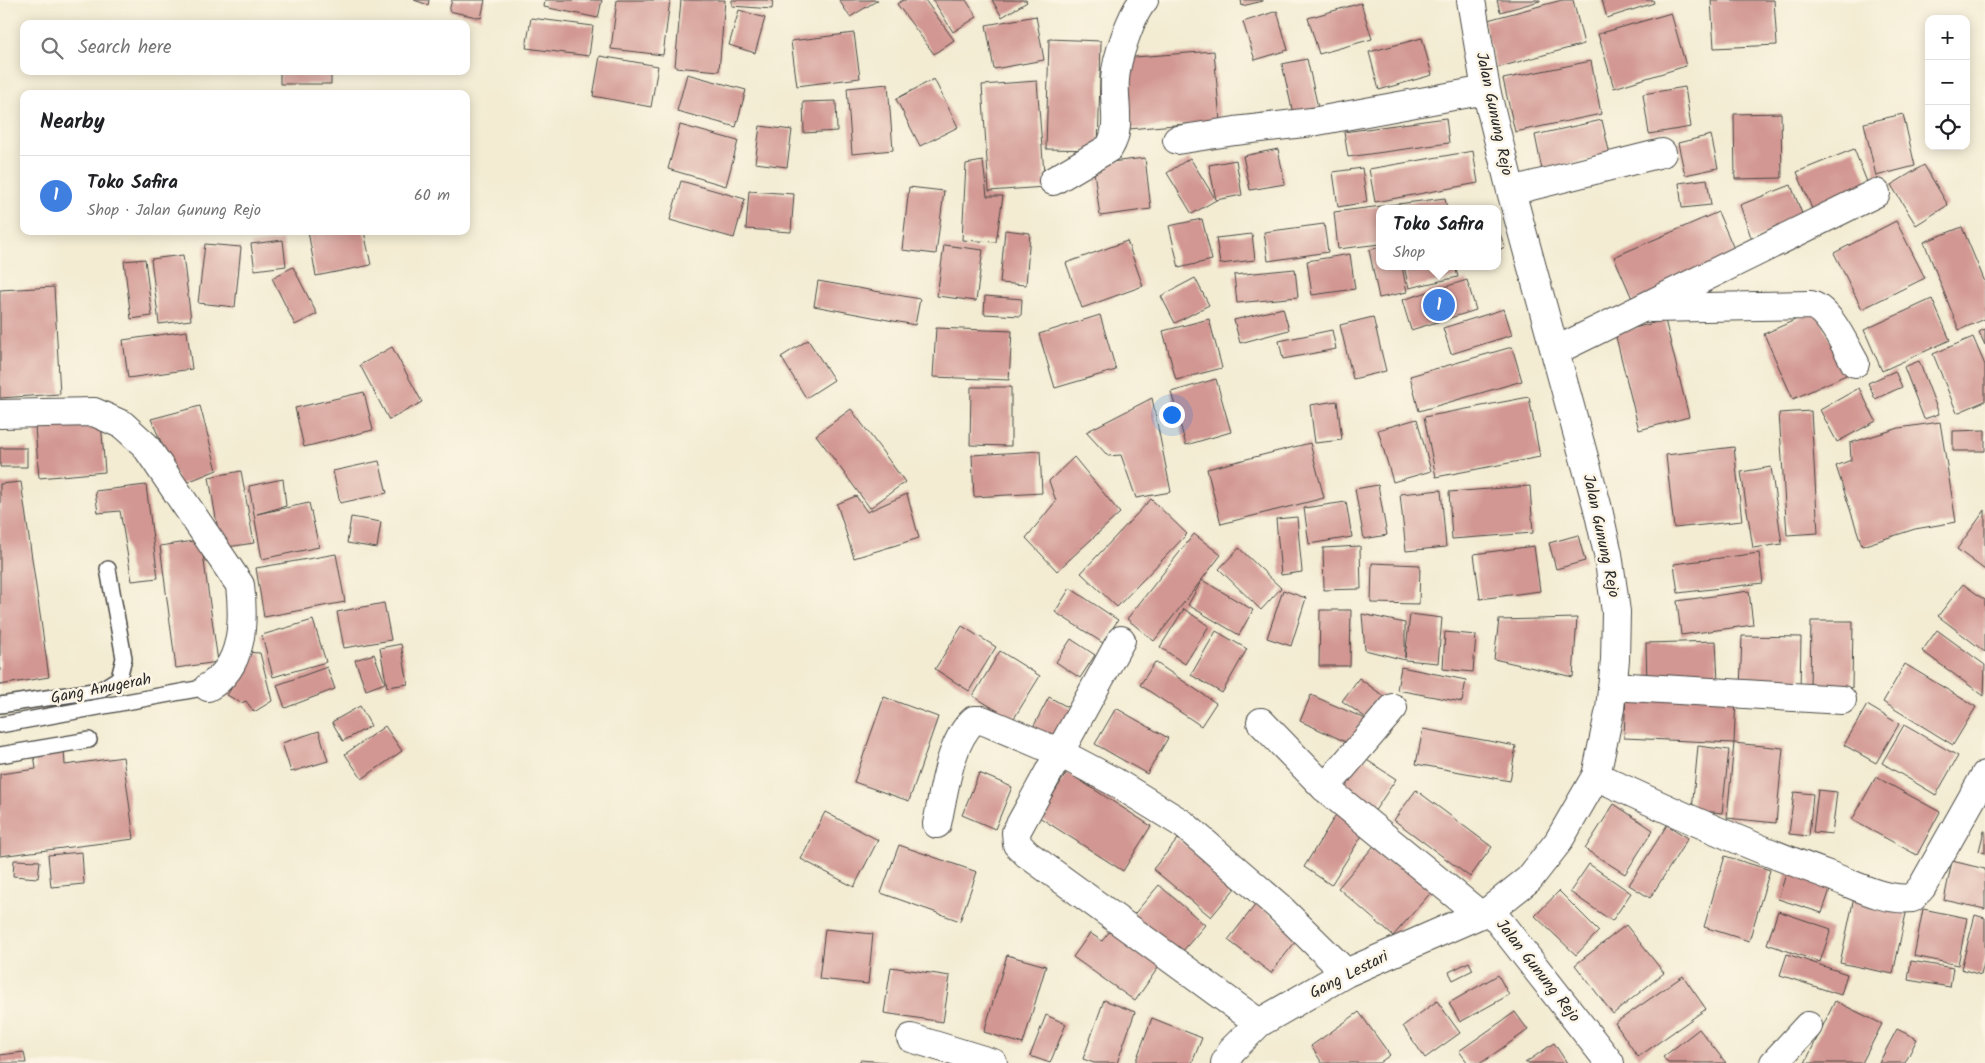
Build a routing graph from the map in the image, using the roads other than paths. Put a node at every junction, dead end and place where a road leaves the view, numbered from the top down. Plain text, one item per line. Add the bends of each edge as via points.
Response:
1 (1144, 0) edge
2 (1471, 0) edge
3 (1486, 90) junction
4 (1177, 140) dead end
5 (1662, 153) dead end
6 (1053, 181) dead end
7 (1511, 191) junction
8 (1876, 193) dead end
9 (1641, 308) junction
10 (1555, 351) junction
11 (1855, 363) dead end
12 (0, 414) edge
13 (108, 569) dead end
14 (1121, 640) dead end
15 (208, 686) joint
16 (1612, 686) junction
17 (1842, 700) dead end
18 (0, 705) edge
19 (1393, 708) dead end
20 (1261, 722) dead end
21 (0, 725) edge
22 (89, 740) dead end
23 (1058, 752) junction
24 (0, 755) edge
25 (1985, 775) edge
26 (1596, 776) junction
27 (1325, 788) junction
28 (937, 824) dead end
29 (1485, 912) junction
30 (1346, 973) junction
31 (1259, 1024) junction
32 (1808, 1026) dead end
33 (910, 1038) dead end
34 (993, 1063) edge
35 (1225, 1063) edge
36 (1610, 1063) edge
37 (1774, 1063) edge

1 - 6 street via 1137,9 1117,66 1114,141 1109,148
2 - 3 street, Jalan Gunung Rejo
3 - 4 street via 1312,122
3 - 7 street, Jalan Gunung Rejo
5 - 7 street
7 - 10 street, Jalan Gunung Rejo
8 - 9 street
9 - 10 street
9 - 11 street via 1817,306
10 - 16 street, Jalan Gunung Rejo via 1608,554 1616,612
12 - 15 street via 94,412 123,426 146,445 240,585 243,613 239,640 230,668
13 - 18 lane via 124,658 119,678 100,690
14 - 23 street
15 - 21 lane, Gang Anugerah
16 - 17 street
16 - 26 street, Jalan Gunung Rejo
19 - 27 street
20 - 27 street
22 - 24 lane
23 - 28 street via 982,720 974,720 968,725 951,760
23 - 30 street via 1183,824 1278,906
23 - 31 street via 1016,832 1017,844
25 - 26 street via 1922,887 1912,898 1901,899 1781,858
26 - 29 street, Jalan Gunung Rejo via 1558,842 1529,879
27 - 29 street
29 - 30 street, Gang Lestari
29 - 36 street, Jalan Gunung Rejo
30 - 31 street, Gang Lestari
31 - 35 street, Gang Lestari via 1232,1050
32 - 37 street
33 - 34 street

